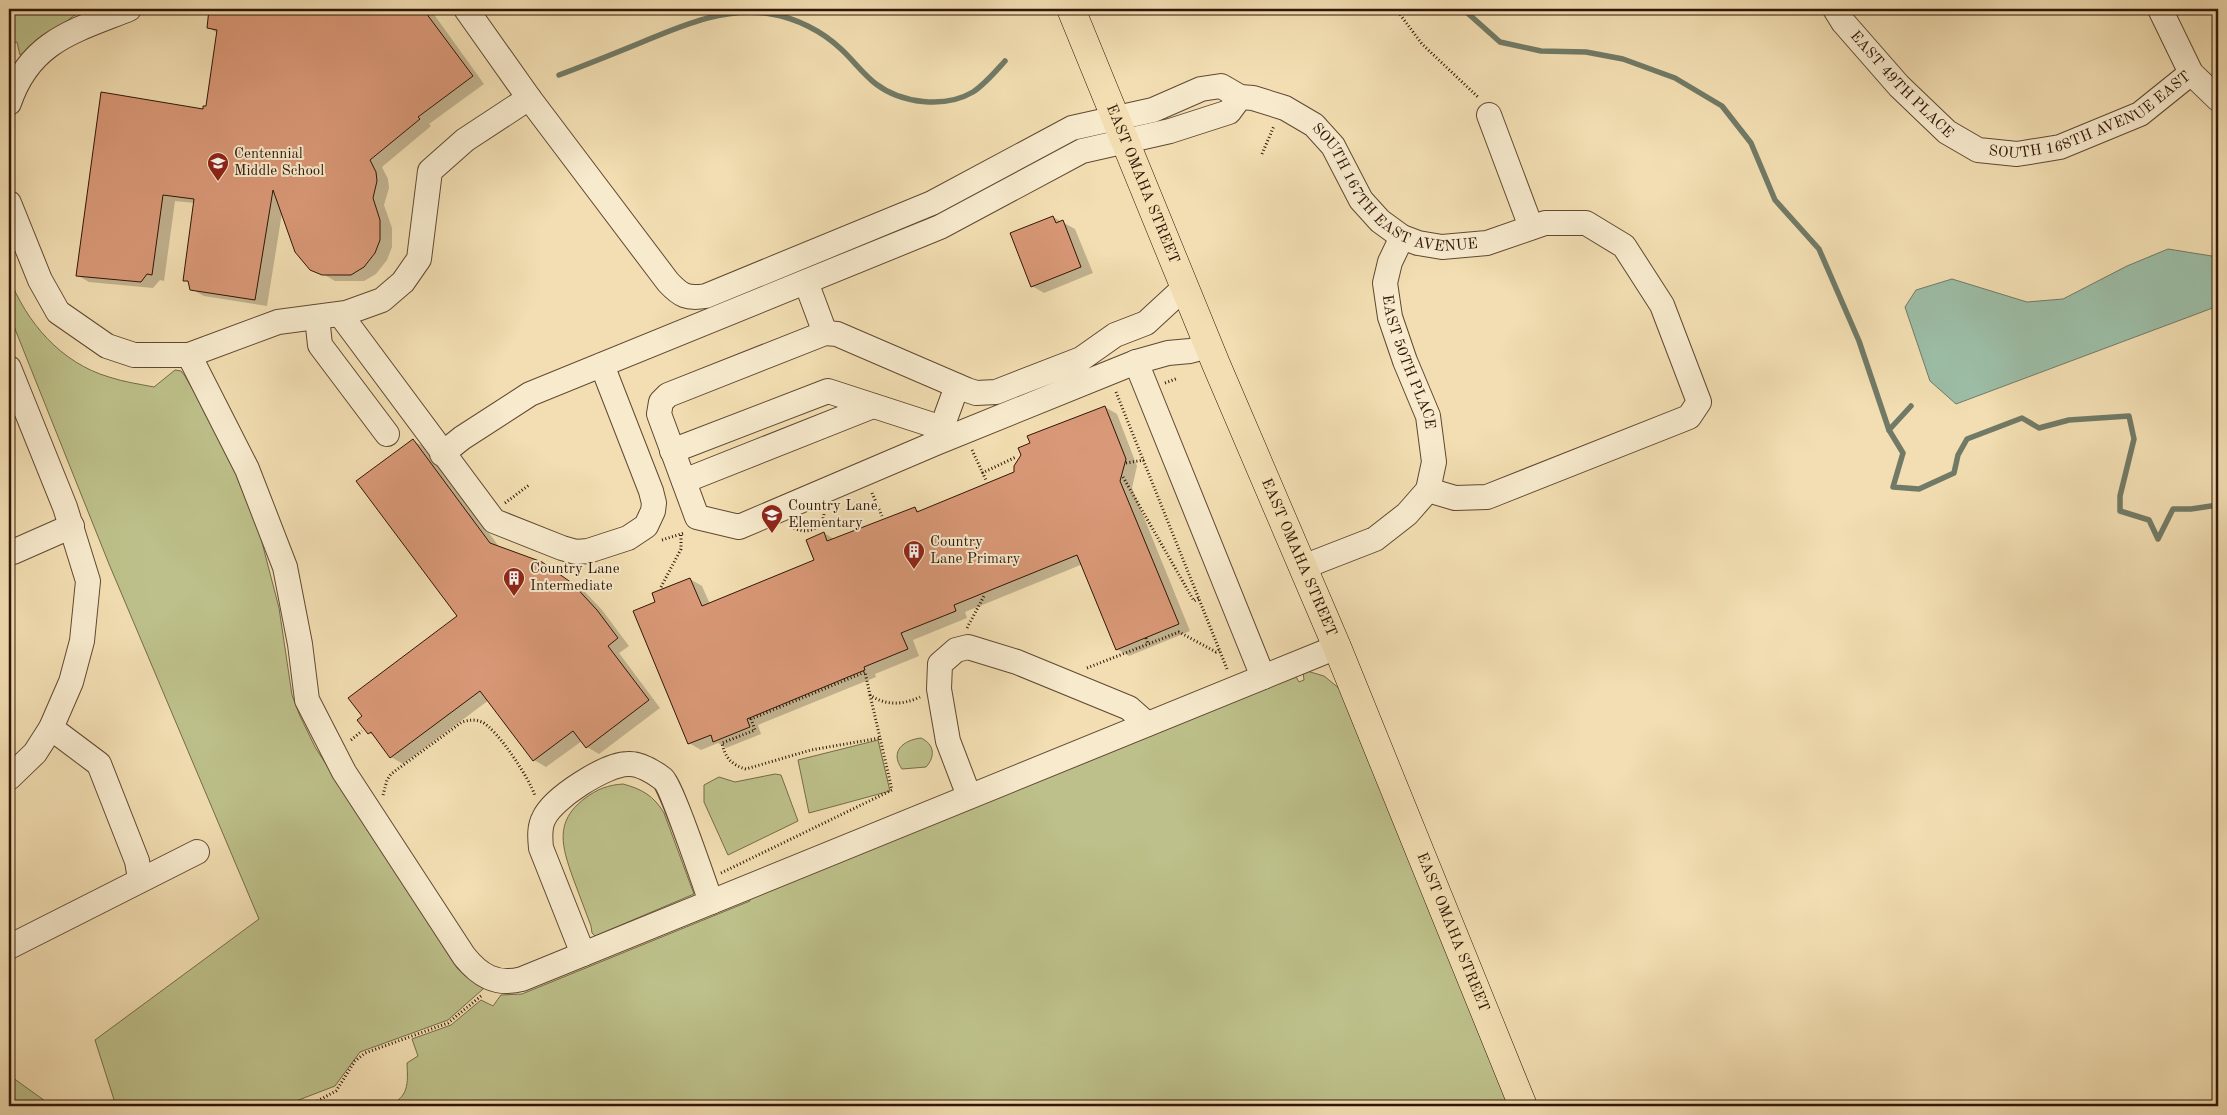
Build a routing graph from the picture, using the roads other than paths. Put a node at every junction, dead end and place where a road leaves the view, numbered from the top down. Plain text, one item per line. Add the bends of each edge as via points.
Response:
1 (129, 9) edge
2 (466, 9) edge
3 (1071, 9) edge
4 (1835, 9) edge
5 (2160, 9) edge
6 (2191, 73) junction
7 (1194, 94) junction
8 (1240, 97) junction
9 (528, 98) junction
10 (2218, 99) edge
11 (9, 102) edge
12 (1488, 115) road end
13 (1202, 119) junction
14 (1121, 130) junction
15 (1978, 150) joint
16 (9, 203) edge
17 (1532, 226) junction
18 (1402, 237) junction
19 (806, 282) junction
20 (1185, 287) junction
21 (328, 315) junction
22 (825, 333) junction
23 (1209, 346) junction
24 (188, 355) junction
25 (1136, 362) junction
26 (602, 365) junction
27 (9, 368) edge
28 (957, 386) junction
29 (996, 392) junction
30 (873, 406) junction
31 (1006, 416) junction
32 (387, 434) dead end
33 (939, 435) junction
34 (672, 451) junction
35 (442, 454) junction
36 (684, 481) junction
37 (1428, 490) junction
38 (72, 526) junction
39 (10, 555) edge
40 (1303, 568) junction
41 (1338, 647) junction
42 (1263, 677) junction
43 (1147, 724) junction
44 (51, 728) junction
45 (9, 778) edge
46 (969, 796) junction
47 (198, 852) dead end
48 (140, 879) junction
49 (712, 902) junction
50 (9, 947) edge
51 (583, 954) junction
52 (1523, 1106) edge

1 - 11 street via 58,38 44,48 15,84
2 - 9 street
3 - 14 main road, EAST OMAHA STREET
4 - 15 street, EAST 49TH PLACE via 1899,86 1947,132
5 - 6 street
6 - 10 street, SOUTH 168TH AVENUE EAST
6 - 15 street, SOUTH 168TH AVENUE EAST via 2140,114 2060,147 2017,154
7 - 8 street, SOUTH 167TH EAST AVENUE via 1208,87 1221,86
7 - 13 street
7 - 14 street, SOUTH 167TH EAST AVENUE via 1161,107
8 - 13 street via 1230,112
8 - 18 street, SOUTH 167TH EAST AVENUE via 1285,108 1301,116 1326,137 1361,200 1380,221
9 - 14 street via 668,282 679,294 693,298 706,296 932,203 1072,128
9 - 21 street via 465,140 430,171 418,259 403,282 382,300 358,310
12 - 17 street
13 - 14 street via 1170,131
14 - 19 street via 940,227
14 - 20 main road, EAST OMAHA STREET
16 - 24 street via 40,280 58,312 107,346 134,355
17 - 18 street, SOUTH 167TH EAST AVENUE via 1478,244 1442,247
17 - 37 street, SOUTH 167TH EAST AVENUE via 1586,222 1624,246 1662,305 1699,402 1689,417 1487,497 1455,498
18 - 37 street, EAST 50TH PLACE via 1390,262 1385,283 1390,317 1428,416 1434,462
19 - 22 street
19 - 26 street
20 - 23 main road, EAST OMAHA STREET
20 - 29 street via 1146,324 1116,335 1081,359
21 - 24 street via 278,322
21 - 32 street via 320,345
21 - 35 street
22 - 28 street via 850,338
22 - 34 street via 668,395 661,402 659,414
23 - 25 street
23 - 40 main road, EAST OMAHA STREET
24 - 51 street via 247,468 285,567 307,700 344,772 464,956 482,976 512,982
25 - 31 street
25 - 42 street
26 - 35 street via 530,394
26 - 35 street via 654,503 646,526 628,538 576,552 494,521
27 - 38 street
28 - 29 street via 976,393
28 - 33 street
29 - 31 street
30 - 33 street
30 - 34 street via 828,391
30 - 36 street
31 - 33 street
33 - 36 street via 739,527 697,517
34 - 36 street
37 - 40 street via 1407,514 1375,539
38 - 39 street
38 - 44 street via 88,581 82,641 71,682
40 - 41 main road, EAST OMAHA STREET
41 - 42 street
41 - 52 main road, EAST OMAHA STREET
42 - 43 street
43 - 46 street
43 - 46 street via 1128,708 1017,662 968,647 956,650 940,664 939,689 948,741
44 - 45 street via 35,753
44 - 48 street via 99,764
46 - 49 street
47 - 48 street
48 - 50 street
49 - 51 street
49 - 51 street via 664,780 629,763 611,766 549,810 540,834 541,848

